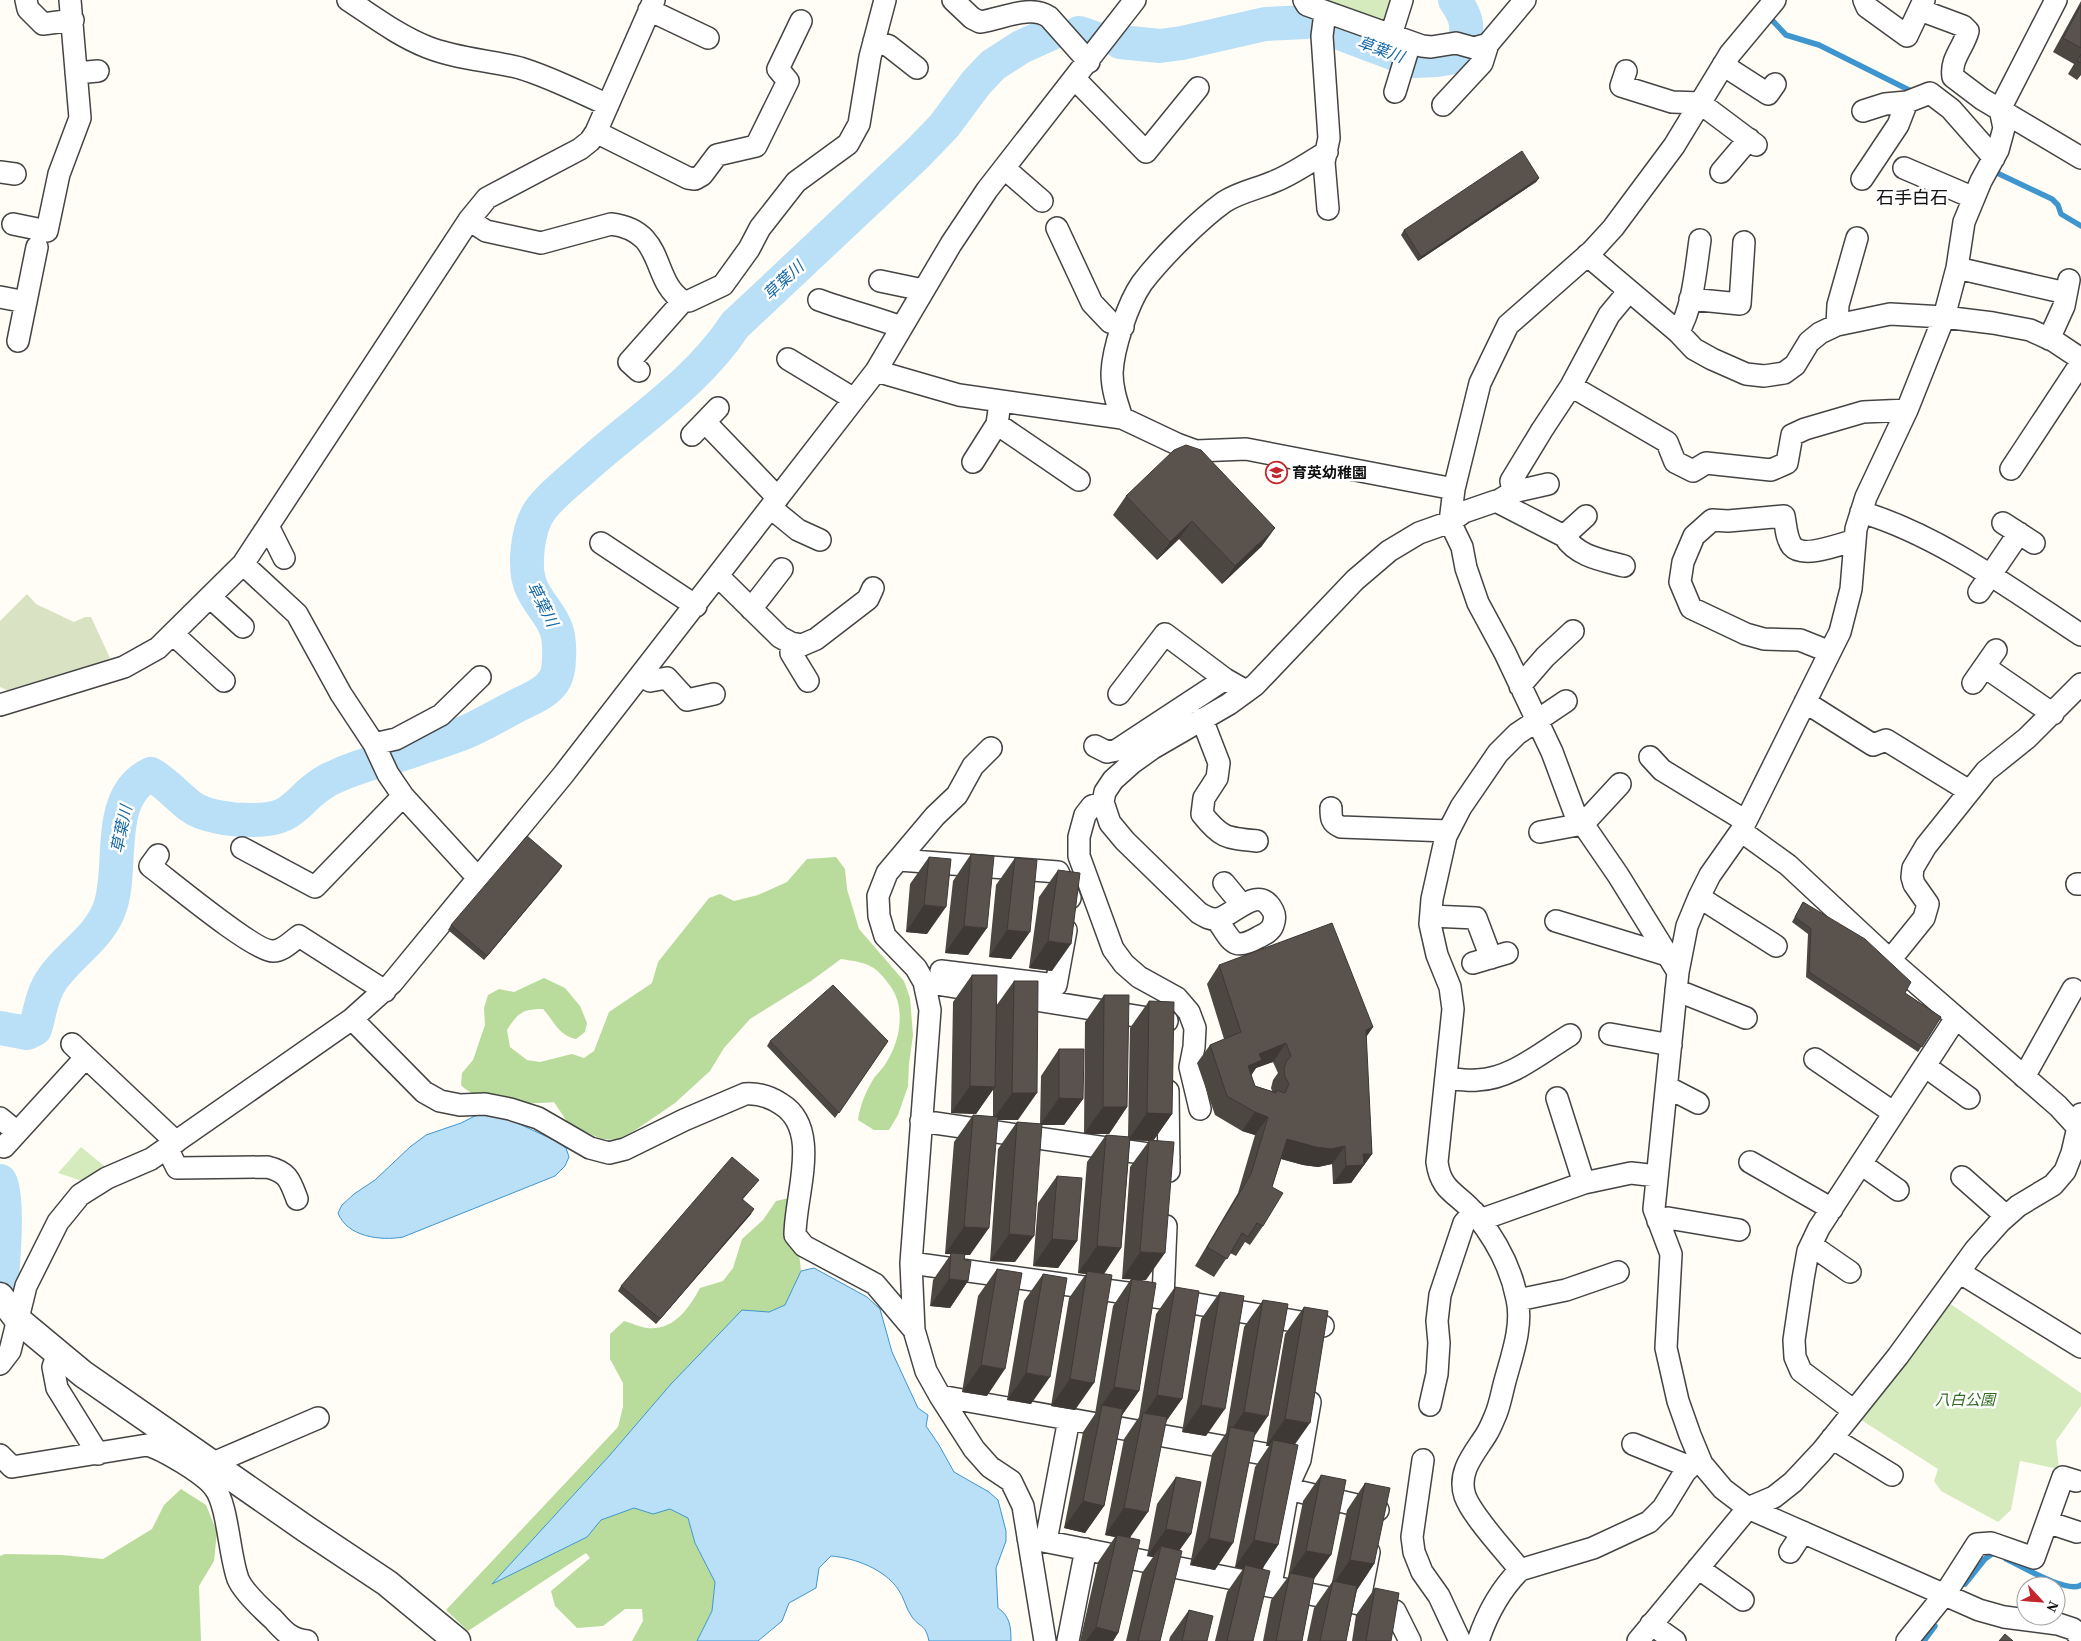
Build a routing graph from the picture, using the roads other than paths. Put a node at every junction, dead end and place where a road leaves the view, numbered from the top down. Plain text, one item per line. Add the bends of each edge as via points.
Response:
1 (26, 0) edge
2 (348, 0) edge
3 (885, 0) edge
4 (953, 0) edge
5 (1135, 0) edge
6 (1304, 0) edge
7 (1402, 0) edge
8 (1526, 0) edge
9 (1864, 0) edge
10 (2056, 0) edge
11 (1771, 1) edge
12 (652, 5) edge
13 (1922, 5) edge
14 (71, 10) edge
15 (1325, 13) junction
16 (801, 21) dead end
17 (708, 38) dead end
18 (874, 40) junction
19 (1473, 45) junction
20 (1403, 48) junction
21 (1088, 62) junction
22 (1723, 65) junction
23 (917, 68) dead end
24 (98, 71) dead end
25 (1626, 71) dead end
26 (76, 73) junction
27 (1075, 79) junction
28 (1775, 84) dead end
29 (1198, 88) dead end
30 (1395, 92) dead end
31 (1915, 99) junction
32 (1700, 103) junction
33 (608, 104) junction
34 (1443, 105) dead end
35 (2000, 109) junction
36 (1863, 111) dead end
37 (596, 132) junction
38 (1327, 152) junction
39 (1994, 158) junction
40 (2081, 158) edge
41 (1004, 168) junction
42 (1904, 168) dead end
43 (1721, 172) dead end
44 (1862, 180) dead end
45 (1974, 198) junction
46 (1042, 201) dead end
47 (1328, 209) dead end
48 (469, 220) junction
49 (13, 224) dead end
50 (1057, 228) dead end
51 (1857, 238) dead end
52 (1700, 240) dead end
53 (1744, 242) dead end
54 (37, 246) dead end
55 (1587, 255) junction
56 (1957, 268) junction
57 (880, 281) dead end
58 (923, 290) junction
59 (1629, 291) junction
60 (0, 297) edge
61 (1690, 299) junction
62 (819, 300) dead end
63 (683, 301) junction
64 (26, 302) junction
65 (1944, 317) junction
66 (1837, 326) junction
67 (901, 327) junction
68 (1123, 328) junction
69 (1678, 332) junction
70 (2050, 339) junction
71 (18, 342) dead end
72 (788, 359) dead end
73 (2081, 359) edge
74 (2081, 363) edge
75 (639, 371) dead end
76 (876, 371) junction
77 (1572, 386) junction
78 (854, 399) junction
79 (1001, 400) junction
80 (1907, 410) junction
81 (1122, 418) junction
82 (705, 421) dead end
83 (997, 424) junction
84 (973, 462) dead end
85 (2011, 469) dead end
86 (1078, 480) dead end
87 (1548, 484) dead end
88 (1454, 489) junction
89 (1505, 496) junction
90 (775, 503) junction
91 (1862, 512) junction
92 (1586, 516) dead end
93 (1450, 522) junction
94 (268, 526) junction
95 (2019, 533) dead end
96 (1564, 536) junction
97 (820, 540) dead end
98 (1856, 540) junction
99 (601, 543) dead end
100 (284, 558) dead end
101 (243, 564) junction
102 (1624, 566) dead end
103 (782, 569) dead end
104 (718, 576) junction
105 (1985, 584) junction
106 (873, 588) dead end
107 (210, 597) junction
108 (696, 606) junction
109 (751, 608) junction
110 (242, 627) dead end
111 (1573, 631) dead end
112 (173, 634) junction
113 (2081, 635) edge
114 (792, 643) junction
115 (1830, 652) junction
116 (1985, 667) dead end
117 (642, 675) junction
118 (480, 677) dead end
119 (1225, 679) junction
120 (808, 681) dead end
121 (224, 682) dead end
122 (2081, 684) edge
123 (1520, 686) junction
124 (1246, 691) junction
125 (714, 694) dead end
126 (1119, 694) dead end
127 (1566, 701) dead end
128 (1805, 702) junction
129 (0, 705) edge
130 (2053, 714) junction
131 (1202, 720) junction
132 (1536, 720) junction
133 (1095, 746) dead end
134 (376, 748) junction
135 (991, 748) dead end
136 (1650, 756) dead end
137 (1620, 784) dead end
138 (1969, 791) junction
139 (403, 796) junction
140 (1103, 802) junction
141 (1331, 808) dead end
142 (1583, 824) junction
143 (1743, 826) junction
144 (1448, 831) junction
145 (1540, 832) dead end
146 (1257, 842) dead end
147 (242, 848) dead end
148 (158, 855) dead end
149 (899, 860) junction
150 (478, 878) junction
151 (1224, 883) dead end
152 (1699, 897) junction
153 (1242, 904) junction
154 (1431, 916) junction
155 (1216, 920) junction
156 (1556, 921) dead end
157 (1776, 946) dead end
158 (1490, 958) dead end
159 (1890, 960) junction
160 (1674, 972) junction
161 (931, 976) junction
162 (2073, 989) dead end
163 (385, 991) junction
164 (1746, 1018) dead end
165 (1956, 1018) junction
166 (352, 1019) junction
167 (1610, 1034) dead end
168 (1570, 1035) dead end
169 (1167, 1040) edge
170 (1671, 1045) junction
171 (1815, 1059) dead end
172 (1925, 1066) junction
173 (1168, 1070) edge
174 (2024, 1077) junction
175 (1446, 1078) junction
176 (1666, 1087) junction
177 (1557, 1098) dead end
178 (1969, 1098) dead end
179 (1698, 1103) dead end
180 (1200, 1109) dead end
181 (1894, 1113) junction
182 (0, 1118) edge
183 (921, 1121) junction
184 (2080, 1124) edge
185 (171, 1145) junction
186 (1169, 1157) junction
187 (1750, 1162) dead end
188 (1862, 1164) junction
189 (1658, 1176) junction
190 (1962, 1177) dead end
191 (1584, 1183) junction
192 (1898, 1190) dead end
193 (297, 1199) dead end
194 (1832, 1209) junction
195 (1477, 1216) junction
196 (2006, 1216) junction
197 (1658, 1221) junction
198 (1739, 1230) dead end
199 (1811, 1245) junction
200 (910, 1264) junction
201 (1618, 1272) dead end
202 (1850, 1272) dead end
203 (1959, 1272) junction
204 (0, 1296) edge
205 (1163, 1298) junction
206 (1518, 1300) junction
207 (18, 1320) junction
208 (914, 1330) junction
209 (1320, 1345) edge
210 (2081, 1347) edge
211 (58, 1353) junction
212 (0, 1364) edge
213 (1314, 1383) edge
214 (940, 1396) junction
215 (1430, 1405) dead end
216 (1854, 1411) junction
217 (318, 1418) dead end
218 (1069, 1419) junction
219 (1832, 1438) junction
220 (1633, 1444) dead end
221 (98, 1454) junction
222 (0, 1455) edge
223 (1300, 1460) junction
224 (1423, 1460) dead end
225 (1695, 1462) junction
226 (212, 1464) junction
227 (1892, 1474) dead end
228 (2076, 1481) dead end
229 (1288, 1489) junction
230 (1748, 1508) junction
231 (2047, 1522) junction
232 (1803, 1532) junction
233 (2077, 1532) dead end
234 (1037, 1540) junction
235 (1086, 1549) junction
236 (1790, 1552) dead end
237 (1698, 1568) junction
238 (1520, 1570) junction
239 (1271, 1585) junction
240 (1945, 1594) junction
241 (1743, 1600) dead end
242 (1359, 1604) junction
243 (1389, 1610) junction
244 (1651, 1624) junction
245 (1384, 1633) edge
246 (2081, 1638) edge
247 (306, 1641) edge
248 (458, 1641) edge
249 (1045, 1641) edge
250 (1068, 1641) edge
251 (1410, 1641) edge
252 (1460, 1641) edge
253 (1478, 1641) edge
254 (1638, 1641) edge
255 (1675, 1641) edge
256 (1907, 1641) edge

1 - 14 street via 28,9 43,24
2 - 33 street via 402,35 449,56 518,68
3 - 18 street
4 - 21 street via 980,22 1033,10 1042,12
5 - 21 street
6 - 15 street via 1307,5
7 - 20 street
8 - 19 street
9 - 13 street via 1867,7 1908,36
10 - 35 street
11 - 22 street
12 - 17 street
12 - 33 street
13 - 35 street via 1968,31 1954,60 1954,77
14 - 26 street
15 - 20 street
15 - 38 street via 1322,36 1330,138
16 - 37 street via 778,69 788,81 756,146 717,155 695,179
18 - 23 street via 889,46
18 - 63 street via 859,124 848,144 796,182 760,228 723,285
19 - 20 street
19 - 34 street via 1482,63
20 - 30 street
21 - 27 street
22 - 28 street via 1768,94
22 - 32 street
24 - 26 street
25 - 32 street via 1621,86 1672,102
26 - 49 street via 80,118 59,174 46,231
27 - 29 street via 1146,152
27 - 41 street
31 - 36 street
31 - 39 street via 1930,93 1951,109
31 - 44 street
32 - 43 street via 1752,142
32 - 55 street via 1674,146 1613,228
33 - 37 street
35 - 39 street via 2004,128
35 - 40 street
37 - 48 street via 580,149 487,198
38 - 47 street via 1324,162
38 - 68 street via 1275,182 1244,191 1196,226 1142,284
39 - 45 street
41 - 46 street
41 - 58 street via 950,244
42 - 45 street
45 - 56 street via 1964,222
48 - 63 street via 486,231 541,243 612,224 629,228 653,250 671,291
48 - 94 street
50 - 68 street via 1092,303 1105,318
51 - 66 street via 1838,305
52 - 61 street
53 - 61 street via 1740,304
54 - 64 street
55 - 59 street
55 - 88 street via 1508,325 1480,383
56 - 65 street
56 - 70 street via 2068,286 2064,306
57 - 58 street
58 - 67 street
59 - 69 street
59 - 77 street via 1609,315
60 - 64 street
61 - 69 street
62 - 67 street
63 - 75 street via 630,362
64 - 71 street
65 - 66 street via 1890,314
65 - 70 street via 2030,330
65 - 80 street
66 - 69 street via 1809,342 1795,365 1784,372 1764,376 1746,374 1712,359 1694,349
67 - 76 street
68 - 81 street via 1114,354 1112,374 1114,396
70 - 73 street
72 - 78 street
74 - 85 street
76 - 78 street
76 - 79 street via 958,395
77 - 80 street via 1667,442 1675,462 1693,471 1706,463 1771,470 1786,463 1792,435 1863,412
77 - 89 street via 1542,430
78 - 90 street
79 - 81 street
79 - 83 street
80 - 91 street via 1880,464
81 - 88 street via 1196,451 1246,449
82 - 90 street
83 - 84 street
83 - 86 street
87 - 89 street
88 - 93 street
89 - 93 street via 1464,512
89 - 96 street
90 - 97 street via 798,530
90 - 104 street
91 - 98 street
91 - 105 street via 1896,525
92 - 96 street
93 - 123 street via 1462,547 1478,603
93 - 124 street via 1419,533 1389,551 1355,580
94 - 100 street
94 - 101 street
95 - 105 street
96 - 102 street via 1581,553
98 - 115 street via 1851,589 1840,632
98 - 115 street via 1801,552 1793,548 1788,538 1784,516 1712,520 1694,536 1683,562 1680,582 1691,608 1746,634 1764,639 1800,640
99 - 108 street
101 - 107 street
101 - 134 street via 296,614
103 - 109 street
104 - 108 street
104 - 109 street
105 - 113 street
106 - 114 street via 868,599 816,639 802,645
107 - 110 street
107 - 112 street
108 - 117 street
109 - 114 street via 780,637
111 - 123 street
112 - 121 street
112 - 129 street via 158,648 124,667
114 - 120 street via 791,653
115 - 128 street
116 - 130 street
117 - 125 street via 650,681 667,678 687,700
117 - 150 street
118 - 134 street via 441,715
119 - 124 street
119 - 126 street via 1165,634
119 - 133 street via 1117,750 1107,752
122 - 130 street
123 - 132 street
124 - 131 street
127 - 132 street
128 - 138 street via 1873,745 1886,740
128 - 143 street
130 - 138 street via 1986,771
131 - 140 street via 1132,763 1113,780
131 - 146 street via 1219,763 1216,778 1204,798 1202,814 1216,831 1231,839
132 - 142 street via 1574,811
132 - 144 street via 1498,753
134 - 139 street
135 - 149 street via 973,766 957,795
136 - 143 street via 1669,774
137 - 142 street
138 - 159 street via 1913,868 1914,884 1928,904 1928,910
139 - 147 street via 315,887
139 - 150 street
140 - 155 street via 1110,822 1125,841 1199,913
140 - 180 street via 1092,806 1085,815 1079,856 1113,949 1139,977 1177,998 1189,1012 1195,1028 1190,1067
141 - 144 street via 1331,820 1341,827
142 - 145 street
142 - 160 street via 1618,875
143 - 152 street
143 - 159 street
144 - 154 street via 1438,865
148 - 163 street via 150,866 212,924 272,952 300,936
149 - 161 street via 887,873 878,896 885,936 916,968
149 - 161 street via 1058,872 1071,900 1056,985
150 - 163 street
151 - 153 street
152 - 157 street
152 - 160 street via 1686,926
153 - 155 street
153 - 155 street via 1260,900 1270,906 1275,921 1272,928 1242,945 1234,944
154 - 158 street via 1476,918
154 - 175 street via 1437,955 1450,987 1453,1009
156 - 160 street
159 - 165 street
160 - 164 street
160 - 170 street
161 - 169 street via 1167,1021
161 - 183 street
162 - 174 street
163 - 166 street
165 - 172 street
165 - 174 street
166 - 185 street
166 - 208 street via 424,1092 440,1101 510,1109 538,1118 590,1148 609,1153 625,1149 745,1094 754,1093 774,1100 790,1109 804,1139 795,1234 804,1246 875,1284
167 - 170 street
168 - 175 street via 1518,1068 1491,1078
170 - 176 street
171 - 181 street
172 - 178 street
172 - 181 street
173 - 186 street
174 - 184 street
175 - 195 street via 1437,1162 1439,1175 1447,1188
176 - 179 street
176 - 189 street
177 - 191 street
181 - 188 street
182 - 185 street via 10,1140 79,1051
183 - 186 street
183 - 200 street
184 - 196 street via 2065,1171 2053,1185
185 - 193 street via 177,1168 267,1167 278,1170 289,1178
185 - 207 street via 151,1159 107,1178 80,1195 58,1222 26,1286
186 - 205 street
187 - 194 street
188 - 192 street
188 - 194 street
189 - 191 street via 1631,1173
189 - 197 street via 1654,1209
190 - 196 street
191 - 195 street
194 - 199 street
195 - 206 street via 1494,1238 1508,1266
195 - 215 street via 1464,1223 1440,1296 1437,1374
196 - 203 street
197 - 198 street via 1668,1218
197 - 225 street via 1671,1254 1666,1348
199 - 202 street
199 - 216 street via 1794,1340 1795,1358 1801,1371
200 - 205 street
200 - 208 street
201 - 206 street via 1566,1290
203 - 210 street
203 - 216 street
204 - 207 street
205 - 209 street via 1324,1326
206 - 238 street via 1518,1331 1497,1412 1466,1465 1464,1480 1465,1496 1473,1510
207 - 211 street
207 - 212 street via 10,1351
208 - 214 street via 926,1371
211 - 221 street via 52,1367 57,1388
211 - 226 street
213 - 223 street
214 - 218 street
214 - 234 street via 974,1449 990,1467 1011,1481
216 - 219 street
217 - 226 street
218 - 223 street
218 - 234 street
219 - 227 street
219 - 230 street via 1793,1482 1774,1497
220 - 225 street
221 - 222 street via 12,1467
221 - 247 street via 147,1445 158,1448 215,1488 224,1509 239,1581 287,1635
223 - 229 street
224 - 252 street via 1412,1537 1414,1552
225 - 230 street via 1702,1464 1723,1489
225 - 238 street via 1663,1508 1649,1522 1593,1548
226 - 248 street via 387,1583
228 - 231 street via 2063,1477
229 - 239 street
229 - 242 street via 1378,1510
230 - 232 street
230 - 237 street
231 - 233 street
231 - 240 street via 2034,1558 1991,1543 1978,1544
232 - 236 street
232 - 240 street
234 - 235 street
234 - 249 street
235 - 239 street
235 - 250 street
237 - 241 street
237 - 244 street
238 - 253 street via 1504,1586
239 - 242 street via 1301,1600
240 - 246 street via 2004,1618 2058,1624 2073,1629
240 - 256 street
242 - 243 street
243 - 245 street
243 - 251 street via 1395,1611
244 - 254 street
244 - 255 street

